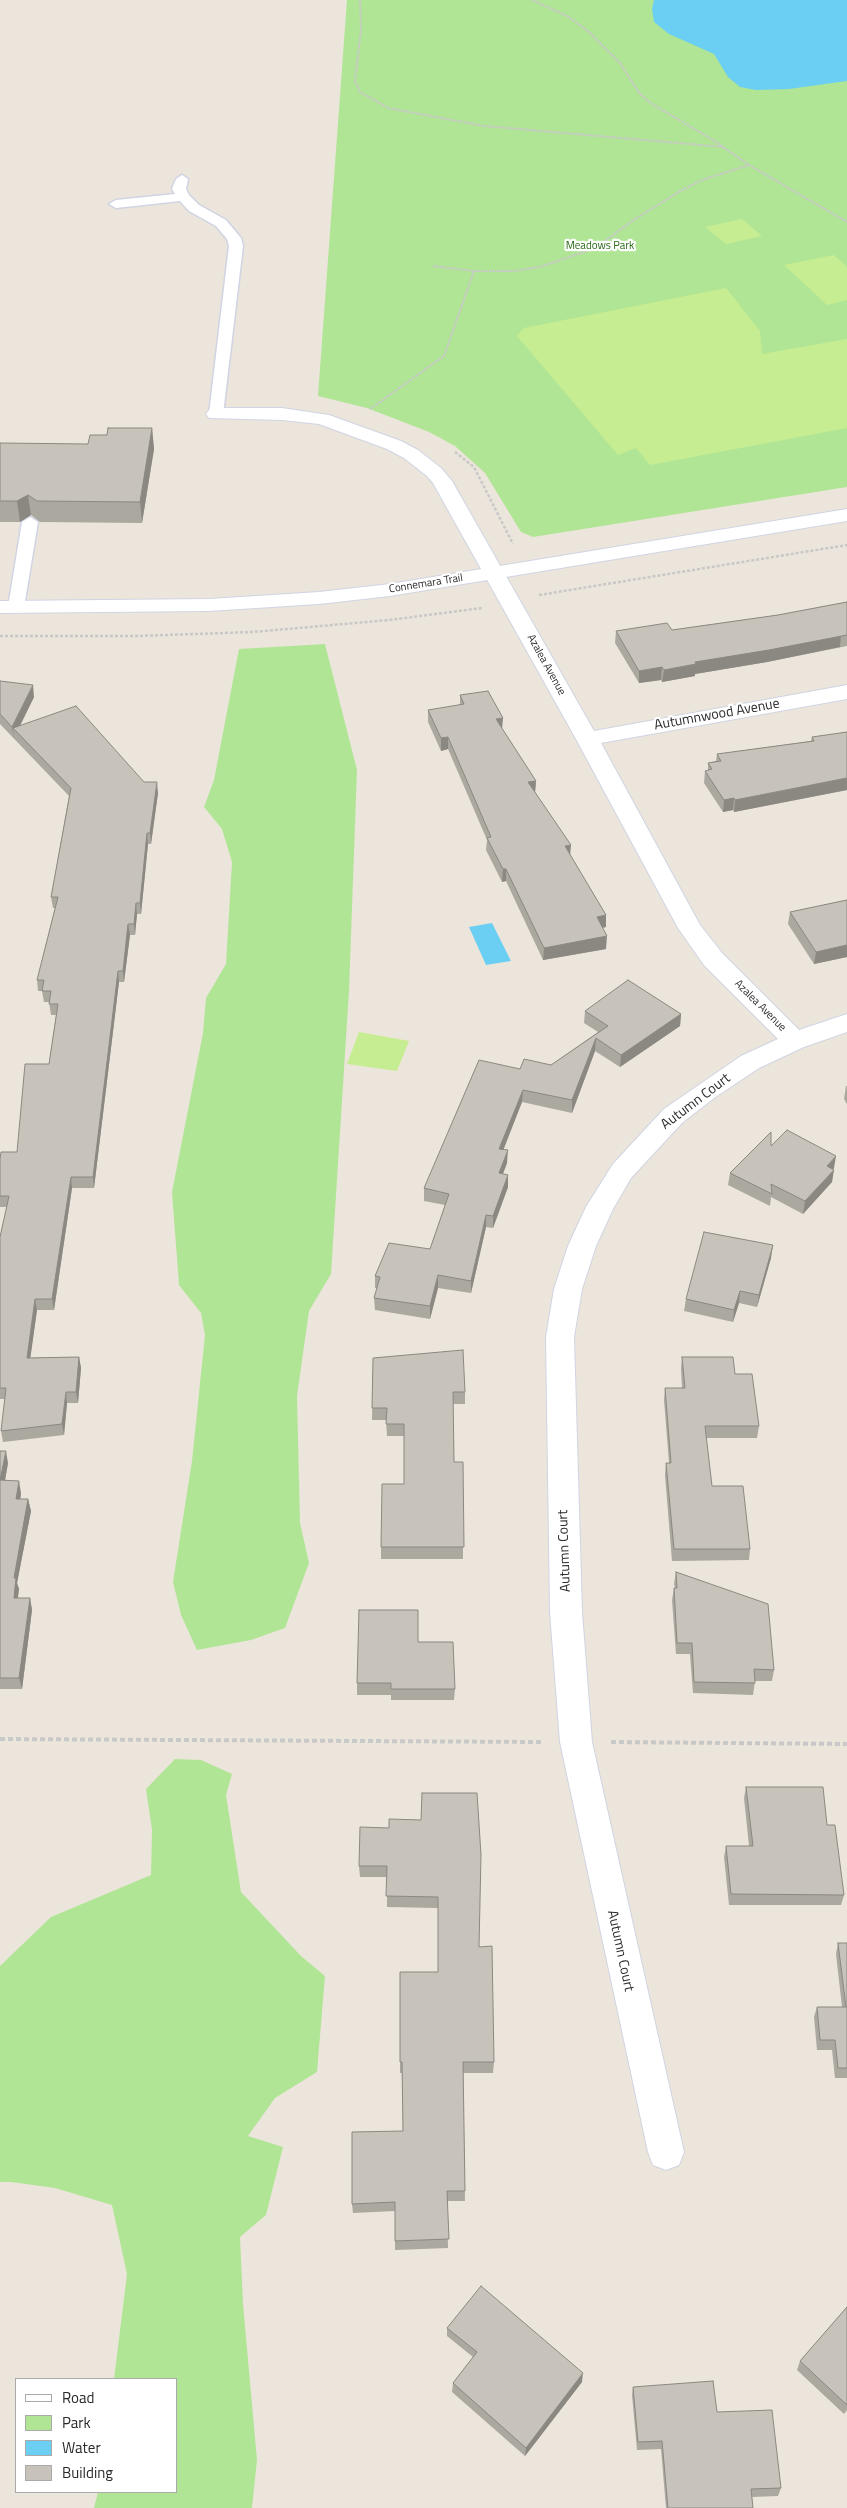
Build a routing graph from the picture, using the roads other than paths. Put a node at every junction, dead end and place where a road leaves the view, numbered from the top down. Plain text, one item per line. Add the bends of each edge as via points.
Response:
1 (182, 179) dead end
2 (183, 197) junction
3 (116, 204) dead end
4 (216, 414) joint
5 (847, 515) edge
6 (30, 522) edge
7 (494, 574) junction
8 (8, 607) edge
9 (847, 692) edge
10 (587, 739) junction
11 (847, 1023) edge
12 (795, 1041) junction
13 (666, 2152) dead end

1 - 2 lane via 179,188
2 - 3 lane
2 - 4 lane via 194,208 221,223 234,238 236,246
4 - 7 street, Azalea Avenue via 282,414 322,419 412,454 442,481
5 - 7 street, Connemara Trail
6 - 8 lane
7 - 8 street, Connemara Trail via 390,590 266,602
7 - 10 street, Azalea Avenue
9 - 10 street, Autumnwood Avenue
10 - 12 street, Azalea Avenue via 700,942
11 - 12 street, Autumn Court
12 - 13 street, Autumn Court via 750,1062 704,1092 673,1116 622,1171 582,1246 568,1289 560,1338 566,1612 576,1742 622,1964

